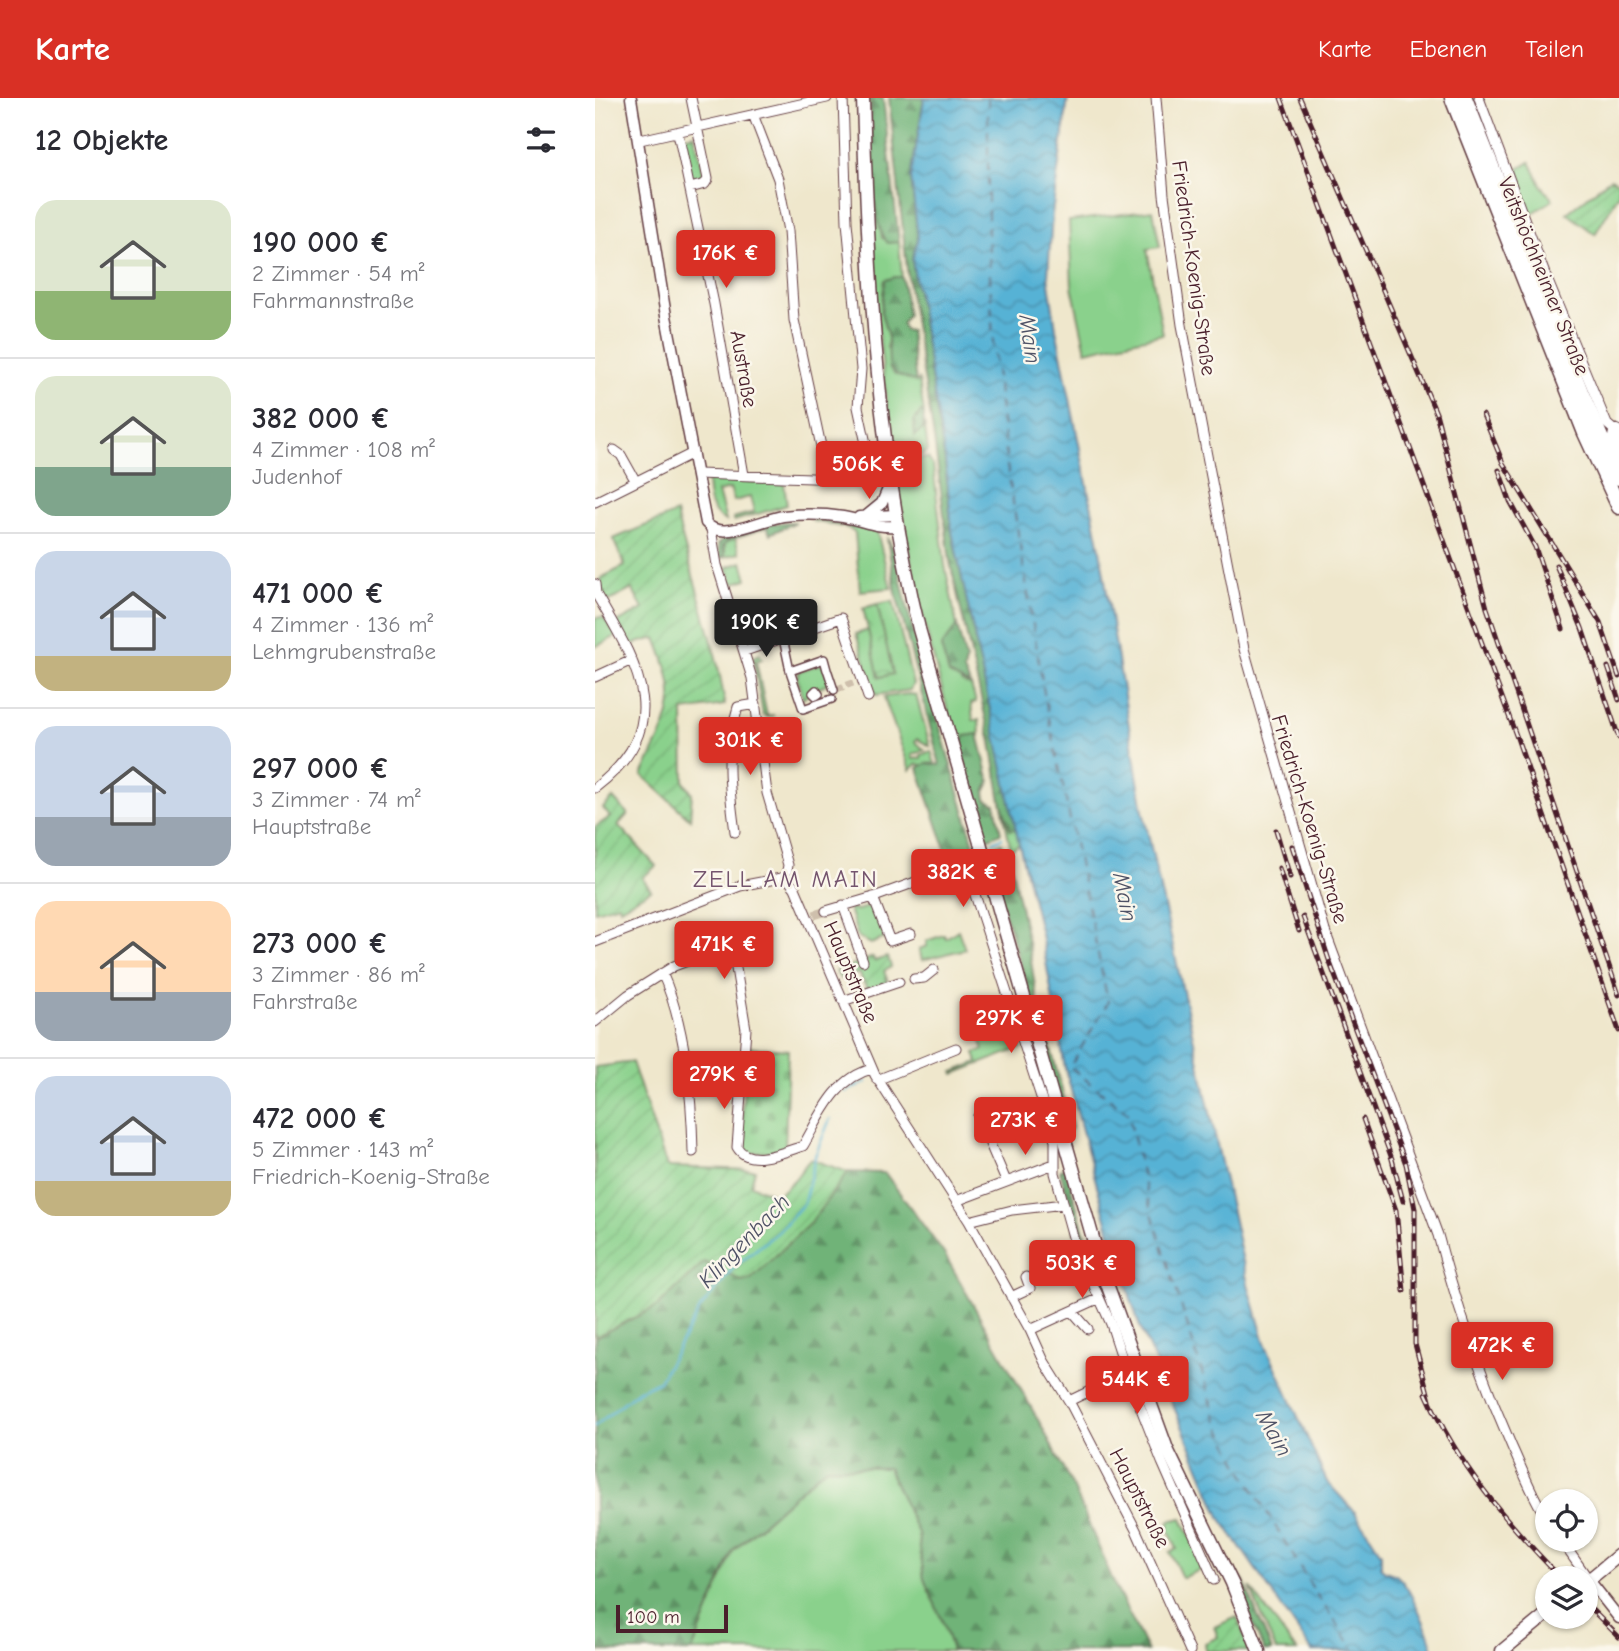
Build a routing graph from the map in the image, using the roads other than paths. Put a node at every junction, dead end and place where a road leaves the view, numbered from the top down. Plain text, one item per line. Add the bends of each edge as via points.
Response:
1 (631, 98) edge
2 (691, 98) edge
3 (827, 98) edge
4 (843, 98) edge
5 (863, 98) edge
6 (1156, 98) edge
7 (1451, 98) edge
8 (1465, 98) edge
9 (1479, 98) edge
10 (754, 117) junction
11 (698, 128) junction
12 (678, 133) junction
13 (640, 141) junction
14 (690, 188) junction
15 (1618, 429) edge
16 (614, 450) dead end
17 (693, 453) junction
18 (1619, 465) edge
19 (697, 474) junction
20 (744, 475) junction
21 (828, 479) junction
22 (1613, 479) edge
23 (635, 480) junction
24 (890, 484) junction
25 (595, 502) edge
26 (1618, 504) edge
27 (845, 517) junction
28 (865, 517) junction
29 (895, 521) junction
30 (711, 529) junction
31 (595, 584) edge
32 (783, 638) junction
33 (745, 651) junction
34 (632, 660) junction
35 (790, 671) junction
36 (595, 677) edge
37 (834, 687) junction
38 (868, 697) dead end
39 (801, 701) junction
40 (756, 704) junction
41 (595, 788) edge
42 (735, 832) dead end
43 (786, 877) junction
44 (873, 897) junction
45 (843, 905) junction
46 (825, 911) tunnel mouth
47 (911, 934) dead end
48 (595, 943) edge
49 (863, 961) dead end
50 (934, 970) dead end
51 (662, 973) junction
52 (914, 979) dead end
53 (899, 982) dead end
54 (843, 1002) junction
55 (595, 1022) edge
56 (955, 1048) dead end
57 (871, 1069) junction
58 (877, 1080) junction
59 (978, 1116) dead end
60 (693, 1152) dead end
61 (1054, 1164) junction
62 (1006, 1181) junction
63 (956, 1200) junction
64 (1064, 1204) junction
65 (969, 1222) junction
66 (1026, 1276) dead end
67 (1011, 1297) junction
68 (1098, 1299) junction
69 (1073, 1312) junction
70 (1088, 1328) dead end
71 (1030, 1330) junction
72 (1126, 1373) junction
73 (1069, 1401) junction
74 (1535, 1498) edge
75 (1619, 1555) edge
76 (1598, 1572) edge
77 (1215, 1580) dead end
78 (1598, 1594) edge
79 (1619, 1618) edge
80 (1535, 1624) edge
81 (1190, 1651) edge
82 (1259, 1651) edge
83 (1502, 1651) edge

1 - 13 street, Hauptstraße
2 - 11 street
3 - 10 street
4 - 21 street via 847,222 860,369 858,408 870,462 856,463 840,479
5 - 24 main road via 873,337
6 - 74 street, Friedrich-Koenig-Straße via 1164,195 1199,421 1265,732 1325,931 1439,1235 1450,1282 1499,1418
7 - 22 highway, Veitshöchheimer Straße via 1536,313
8 - 22 highway, Veitshöchheimer Straße
9 - 15 street, Veitshöchheimer Straße via 1607,424
10 - 11 street
10 - 21 street via 778,179 788,230 794,320
11 - 12 street
11 - 14 street via 708,179
12 - 13 street
12 - 14 street, Austraße
13 - 17 street, Hauptstraße via 666,316
14 - 20 street, Austraße
15 - 18 highway via 1615,451
16 - 23 street
17 - 19 street, Hauptstraße
17 - 23 street
19 - 20 street
19 - 30 street, Hauptstraße
20 - 21 street
22 - 26 highway, Veitshöchheimer Straße
23 - 25 street
24 - 28 street via 882,503
24 - 29 main road
27 - 28 street
27 - 29 street via 878,526
27 - 30 street via 793,515 721,532
28 - 29 street
29 - 82 main road via 919,629 1102,1270 1162,1436
30 - 33 street, Hauptstraße via 717,565
31 - 34 street
32 - 33 street
32 - 35 street
32 - 38 street via 841,618 858,682
33 - 40 street, Hauptstraße
34 - 36 street
34 - 41 street via 641,679 644,716 624,761
35 - 37 street via 824,659
35 - 39 street
37 - 39 street
37 - 39 street via 829,700 803,709
40 - 42 street via 738,707 733,727 727,785
40 - 43 street, Hauptstraße via 767,793 788,865
43 - 48 street via 740,886
43 - 54 street, Hauptstraße via 810,916
44 - 45 street
44 - 47 street via 890,941
44 - 61 street via 965,864 1055,1140
45 - 46 street
45 - 49 street
50 - 52 street
51 - 55 street
51 - 57 street via 732,944 746,1029 737,1142 743,1155 754,1158 803,1146 841,1086
51 - 60 street via 672,993 678,1024
53 - 54 street
54 - 57 street, Hauptstraße
56 - 58 street
57 - 58 street, Hauptstraße
58 - 63 street, Hauptstraße
59 - 62 street
61 - 62 street
61 - 64 street
62 - 63 street
63 - 65 street, Hauptstraße
64 - 65 street via 1012,1210
64 - 68 street
65 - 67 street, Hauptstraße
66 - 67 street via 1030,1288
67 - 71 street, Hauptstraße
68 - 69 street
68 - 72 street
69 - 70 street
69 - 71 street
71 - 73 street, Hauptstraße
72 - 73 street
72 - 77 street
73 - 81 street, Hauptstraße via 1136,1530
75 - 76 main road
78 - 79 street
80 - 83 main road

